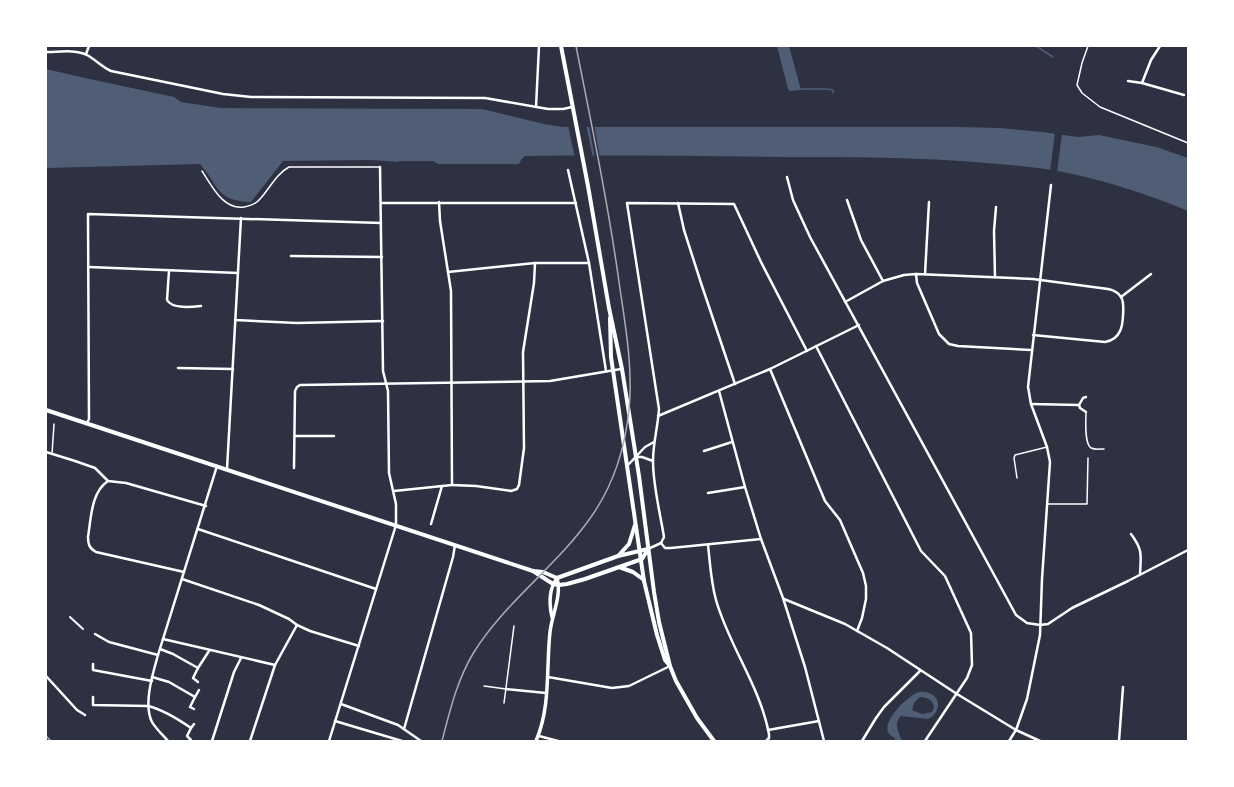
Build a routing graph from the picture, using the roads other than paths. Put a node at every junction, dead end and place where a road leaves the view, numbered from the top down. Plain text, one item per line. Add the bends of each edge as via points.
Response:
1 (89, 46) edge
2 (539, 46) edge
3 (561, 46) edge
4 (1088, 46) edge
5 (1160, 46) edge
6 (46, 52) edge
7 (86, 54) junction
8 (1128, 81) dead end
9 (1142, 83) junction
10 (1184, 95) dead end
11 (536, 107) junction
12 (572, 107) junction
13 (1188, 143) edge
14 (380, 167) joint
15 (568, 170) dead end
16 (202, 171) dead end
17 (787, 177) dead end
18 (1051, 185) dead end
19 (847, 200) dead end
20 (439, 202) junction
21 (929, 202) dead end
22 (382, 203) junction
23 (576, 203) junction
24 (678, 204) junction
25 (996, 207) dead end
26 (241, 218) junction
27 (381, 223) junction
28 (290, 256) dead end
29 (382, 257) junction
30 (535, 263) junction
31 (589, 263) junction
32 (89, 267) junction
33 (169, 271) junction
34 (448, 272) junction
35 (238, 273) junction
36 (916, 274) junction
37 (925, 274) junction
38 (1151, 274) dead end
39 (995, 277) junction
40 (1040, 280) junction
41 (883, 281) junction
42 (1121, 297) junction
43 (845, 302) junction
44 (201, 306) dead end
45 (609, 308) junction
46 (235, 320) junction
47 (383, 321) junction
48 (859, 325) junction
49 (1033, 335) junction
50 (816, 346) junction
51 (1031, 350) junction
52 (807, 351) junction
53 (178, 368) dead end
54 (233, 369) junction
55 (622, 369) junction
56 (770, 369) junction
57 (613, 370) junction
58 (606, 371) junction
59 (524, 382) junction
60 (387, 383) junction
61 (452, 383) junction
62 (735, 384) junction
63 (719, 391) junction
64 (1086, 397) dead end
65 (1031, 404) junction
66 (1079, 405) junction
67 (46, 410) edge
68 (1086, 412) joint
69 (658, 416) junction
70 (87, 423) junction
71 (54, 424) dead end
72 (295, 436) junction
73 (334, 436) dead end
74 (654, 442) junction
75 (732, 442) junction
76 (1047, 447) junction
77 (1104, 449) dead end
78 (704, 451) dead end
79 (46, 452) edge
80 (52, 454) junction
81 (636, 457) junction
82 (1088, 458) dead end
83 (653, 461) junction
84 (628, 465) junction
85 (217, 466) junction
86 (294, 468) dead end
87 (226, 469) junction
88 (1017, 478) dead end
89 (108, 481) junction
90 (452, 485) junction
91 (442, 486) junction
92 (745, 487) junction
93 (394, 491) junction
94 (708, 493) dead end
95 (1048, 504) junction
96 (206, 506) junction
97 (636, 522) junction
98 (431, 524) dead end
99 (396, 525) junction
100 (198, 529) junction
101 (1131, 534) dead end
102 (761, 539) junction
103 (661, 544) junction
104 (455, 545) junction
105 (708, 545) junction
106 (648, 549) junction
107 (1188, 550) edge
108 (641, 552) junction
109 (618, 556) junction
110 (642, 559) junction
111 (619, 567) junction
112 (533, 571) junction
113 (184, 572) junction
114 (1140, 575) junction
115 (557, 578) junction
116 (182, 579) junction
117 (644, 581) junction
118 (553, 584) junction
119 (559, 585) junction
120 (376, 589) junction
121 (783, 598) junction
122 (70, 618) dead end
123 (552, 618) junction
124 (297, 625) junction
125 (1040, 625) junction
126 (514, 626) dead end
127 (83, 629) dead end
128 (857, 631) junction
129 (95, 634) dead end
130 (163, 639) junction
131 (359, 646) junction
132 (160, 649) junction
133 (209, 651) junction
134 (158, 655) junction
135 (241, 658) junction
136 (93, 664) dead end
137 (275, 665) junction
138 (670, 666) junction
139 (198, 668) junction
140 (920, 671) junction
141 (46, 676) edge
142 (152, 677) junction
143 (548, 677) junction
144 (152, 681) junction
145 (198, 682) dead end
146 (484, 686) dead end
147 (1123, 687) dead end
148 (506, 689) junction
149 (199, 690) dead end
150 (547, 693) junction
151 (957, 694) junction
152 (93, 697) dead end
153 (195, 697) junction
154 (504, 703) dead end
155 (340, 704) junction
156 (148, 706) junction
157 (194, 709) dead end
158 (85, 715) dead end
159 (335, 721) junction
160 (819, 721) junction
161 (194, 724) dead end
162 (191, 728) junction
163 (404, 728) junction
164 (768, 730) junction
165 (1016, 730) junction
166 (539, 736) junction
167 (191, 740) dead end
168 (168, 741) edge
169 (212, 741) edge
170 (250, 741) edge
171 (329, 741) edge
172 (402, 741) edge
173 (421, 741) edge
174 (536, 741) edge
175 (558, 741) edge
176 (714, 741) edge
177 (766, 741) edge
178 (824, 741) edge
179 (862, 741) edge
180 (925, 741) edge
181 (1009, 741) edge
182 (1040, 741) edge
183 (1119, 741) edge

1 - 7 street
2 - 11 street
3 - 12 main road
4 - 13 lane via 1077,85 1082,93 1100,107
5 - 9 street
6 - 7 street
7 - 11 street via 111,71 244,96 485,98
8 - 9 street
9 - 10 street
11 - 12 street
12 - 45 main road
14 - 16 lane via 289,167 281,171 260,200 249,206 236,208 216,193
14 - 22 street
15 - 23 street
17 - 43 street via 793,200 810,237
18 - 40 street
19 - 41 street via 861,240
20 - 22 street
20 - 23 street
20 - 34 street
21 - 37 street
22 - 27 street
23 - 31 street
24 - 52 street via 734,204
24 - 62 street via 684,230
24 - 69 street via 627,203 658,394
25 - 39 street
26 - 27 street
26 - 32 street via 88,214
26 - 35 street
27 - 29 street
28 - 29 street
29 - 47 street
30 - 31 street
30 - 34 street
30 - 59 street via 524,352
31 - 58 street
32 - 33 street
32 - 70 street
33 - 35 street
33 - 44 street via 168,303 174,306
34 - 61 street via 452,316
35 - 46 street
36 - 37 street
36 - 41 street
36 - 51 street via 917,283 939,334 949,344
37 - 39 street
38 - 42 street
39 - 40 street
40 - 42 street via 1108,289
40 - 49 street
41 - 43 street
42 - 49 street via 1123,305 1120,331 1110,341
43 - 48 street
45 - 55 main road
45 - 57 main road
46 - 47 street via 297,323
46 - 54 street
47 - 60 street via 383,371
48 - 50 street
48 - 125 street via 1016,615 1027,623
49 - 51 street
50 - 52 street
50 - 151 street via 921,551 945,576 971,633 972,665
51 - 65 street via 1028,387
52 - 56 street
53 - 54 street
54 - 87 street
55 - 57 street
55 - 81 main road
56 - 62 street
56 - 128 street via 825,501 840,520 863,573 866,599
57 - 58 street
57 - 84 main road
58 - 59 street via 550,381
59 - 61 street
59 - 90 street via 523,460 517,489 511,491
60 - 61 street
60 - 72 street via 300,385 295,391
60 - 93 street via 389,473
61 - 90 street
62 - 63 street
63 - 69 street
63 - 75 street
64 - 66 street
65 - 66 street
65 - 76 street
66 - 68 street
67 - 70 main road
68 - 77 lane via 1086,441 1091,448
69 - 74 street
70 - 85 main road
71 - 80 lane
72 - 73 street
72 - 86 street
74 - 81 street
74 - 83 street
75 - 78 street
75 - 92 street
76 - 88 lane via 1015,455
76 - 95 street via 1050,462
79 - 80 street
80 - 89 street via 95,468
81 - 83 street
81 - 84 street
81 - 106 main road
82 - 95 lane via 1087,504
83 - 103 street via 664,538
84 - 97 main road
85 - 87 main road
85 - 96 street
87 - 99 main road
89 - 96 street via 126,483
89 - 113 street via 99,489 94,502 88,537 91,549
90 - 91 street
91 - 93 street
91 - 98 street
92 - 94 street
92 - 102 street
93 - 99 street
95 - 125 street
96 - 100 street
97 - 108 main road
97 - 109 main road via 629,544
99 - 104 main road
99 - 120 street
100 - 113 street
100 - 120 street
101 - 114 street via 1141,552
102 - 105 street
102 - 121 street
103 - 105 street via 665,548
103 - 106 street
104 - 112 main road
104 - 163 street
105 - 164 street via 716,600 759,699
106 - 108 main road
106 - 110 main road
106 - 138 main road via 654,592
107 - 114 street
108 - 109 main road
108 - 110 main road
109 - 115 main road
110 - 111 main road
110 - 117 main road
111 - 117 main road via 633,572
111 - 119 main road via 585,580
112 - 115 main road
112 - 118 main road
113 - 116 street
114 - 125 street via 1072,608 1048,624
115 - 118 street
115 - 119 street
116 - 124 street via 259,605
116 - 130 street
117 - 138 main road via 657,635 665,660
118 - 119 main road
118 - 123 street via 550,608
119 - 123 street via 556,609
120 - 131 street
121 - 128 street
121 - 160 street
122 - 127 street
123 - 143 street
124 - 131 street
124 - 137 street
125 - 165 street via 1029,694
126 - 148 lane
128 - 140 street
129 - 134 street via 109,642
130 - 132 street
130 - 133 street
131 - 155 street
132 - 134 street
132 - 139 street
133 - 135 street
133 - 139 street
134 - 142 street
135 - 137 street
135 - 169 street
136 - 144 street via 93,670
137 - 170 street
138 - 143 street via 623,688 608,688
138 - 176 main road via 684,696
139 - 145 street via 193,678
140 - 151 street
140 - 179 street via 884,707
141 - 158 street via 77,710
142 - 144 street
142 - 153 street via 169,682
143 - 150 street
144 - 156 street
146 - 148 lane
147 - 183 street
148 - 150 street
148 - 154 lane
149 - 153 street
150 - 166 street
151 - 165 street
151 - 180 street
152 - 156 street via 93,705
153 - 157 street via 190,706
155 - 159 street
155 - 163 street
156 - 162 street via 176,717
156 - 168 street via 153,723
159 - 171 street
159 - 172 street
160 - 164 street
160 - 178 street
161 - 162 street
162 - 167 street via 187,736
163 - 173 street
164 - 177 street via 769,738
165 - 181 street
165 - 182 street
166 - 174 street
166 - 175 street

